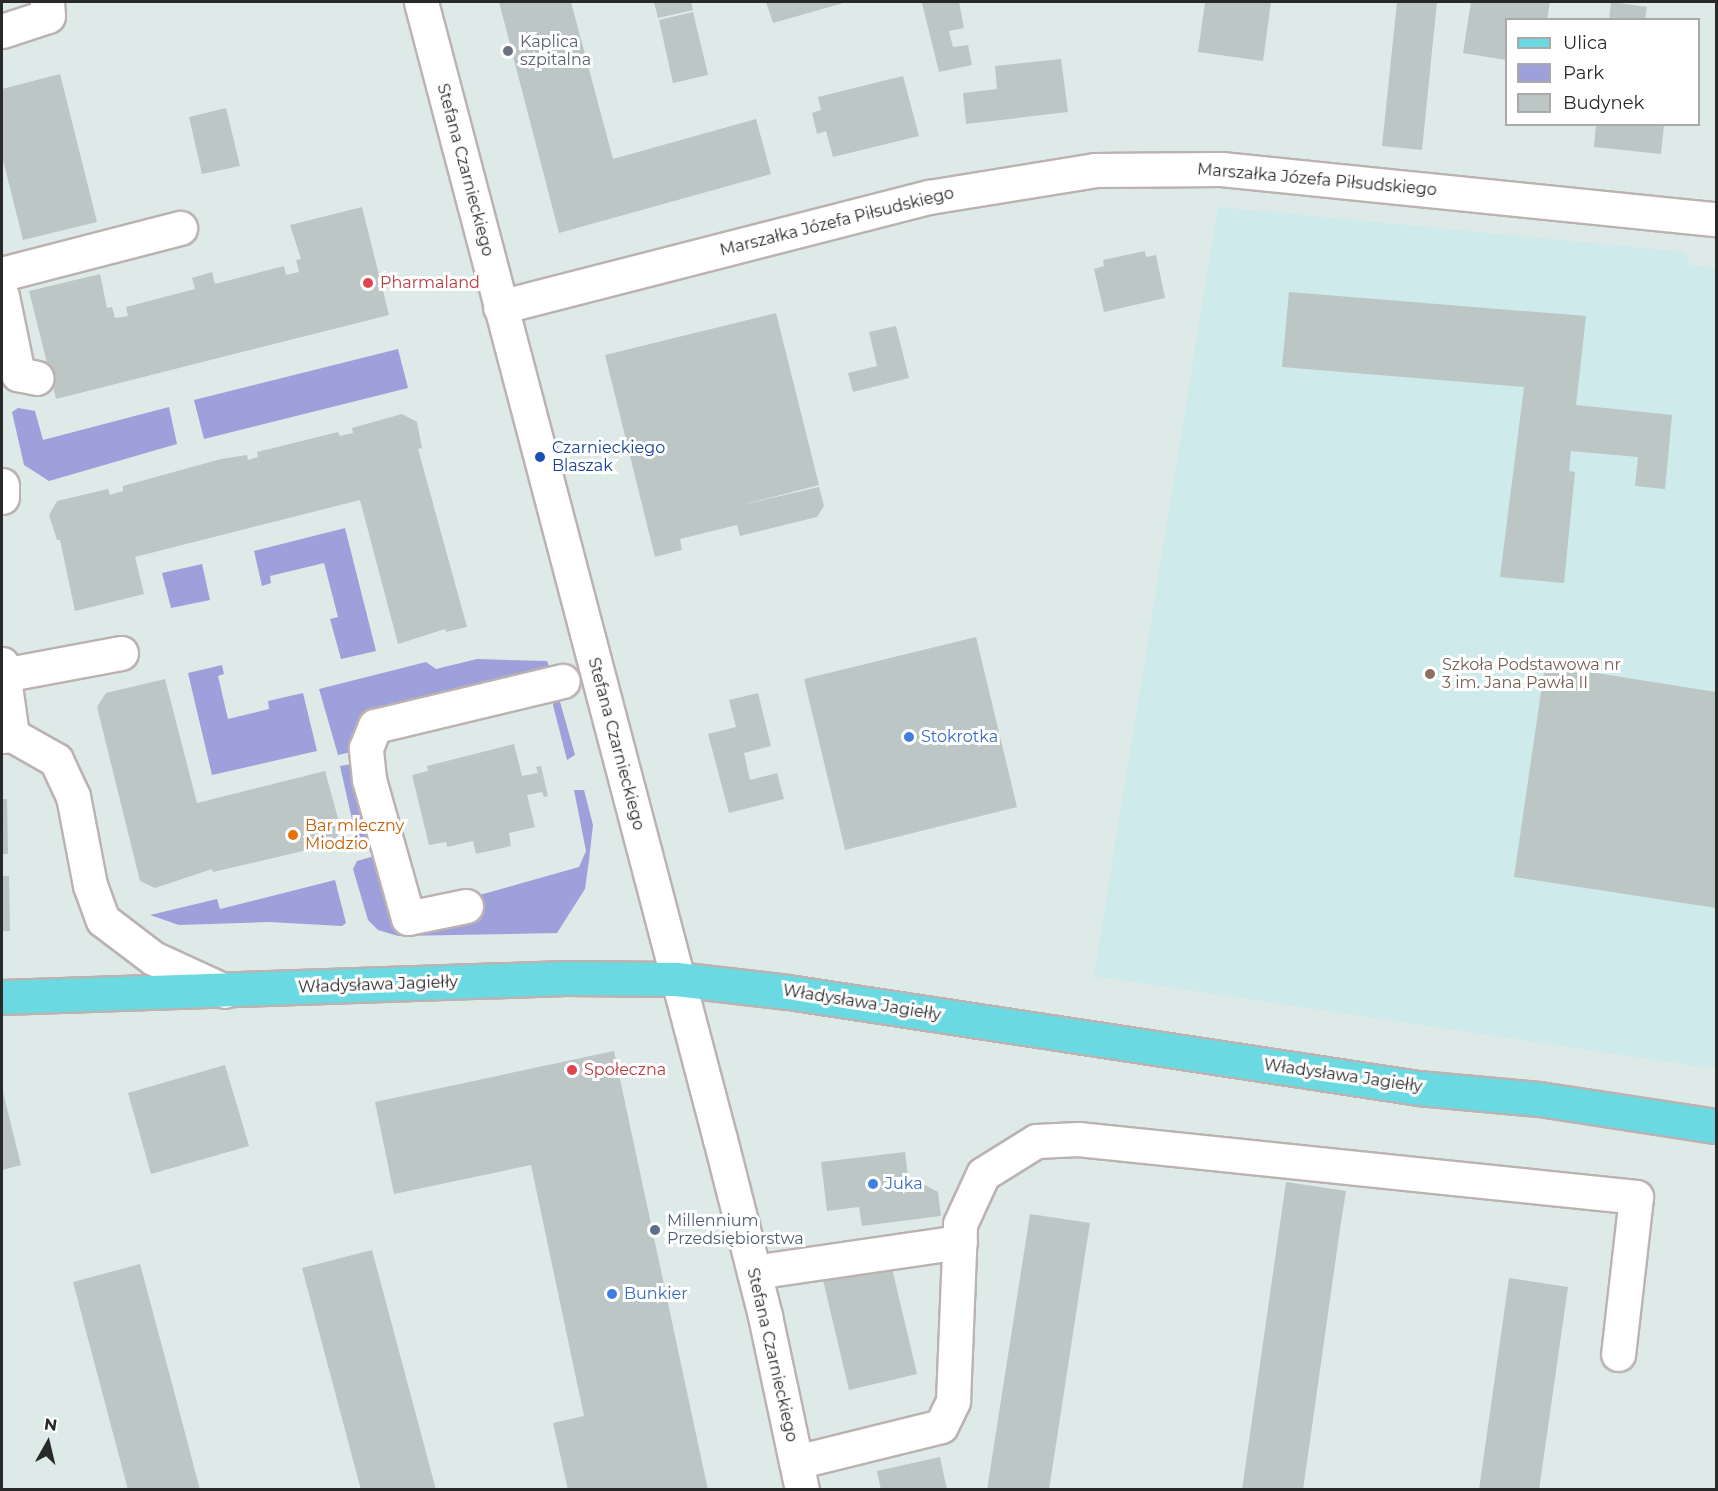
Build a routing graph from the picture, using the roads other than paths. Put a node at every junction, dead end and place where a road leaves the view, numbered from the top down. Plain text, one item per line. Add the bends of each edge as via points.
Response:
1 (47, 2) edge
2 (421, 2) edge
3 (2, 31) edge
4 (1716, 219) edge
5 (180, 228) dead end
6 (2, 274) edge
7 (2, 296) edge
8 (500, 307) junction
9 (37, 378) dead end
10 (2, 485) edge
11 (2, 497) edge
12 (121, 652) dead end
13 (2, 669) edge
14 (563, 681) dead end
15 (7, 736) edge
16 (466, 906) dead end
17 (676, 979) junction
18 (225, 991) junction
19 (2, 997) edge
20 (1716, 1126) edge
21 (960, 1242) junction
22 (754, 1272) junction
23 (1618, 1354) dead end
24 (799, 1476) edge

1 - 3 street via 48,16
2 - 8 street, Stefana Czarnieckiego
4 - 8 street, Marszałka Józefa Piłsudskiego via 1221,169 1095,170 929,197
5 - 6 street
7 - 9 street via 18,374
8 - 17 street, Stefana Czarnieckiego
10 - 11 street
12 - 13 street
13 - 15 street
14 - 16 street via 375,726 366,748 369,779 408,918
15 - 18 street via 56,760 73,796 90,885 103,920 153,958
17 - 18 main road, Władysława Jagiełły via 566,978
17 - 20 main road, Władysława Jagiełły via 788,992 1419,1088 1539,1099
17 - 22 street, Stefana Czarnieckiego
18 - 19 main road, Władysława Jagiełły
21 - 22 street
21 - 23 street via 960,1224 983,1174 1036,1141 1078,1139 1636,1197
21 - 24 street via 953,1401 940,1426
22 - 24 street, Stefana Czarnieckiego

